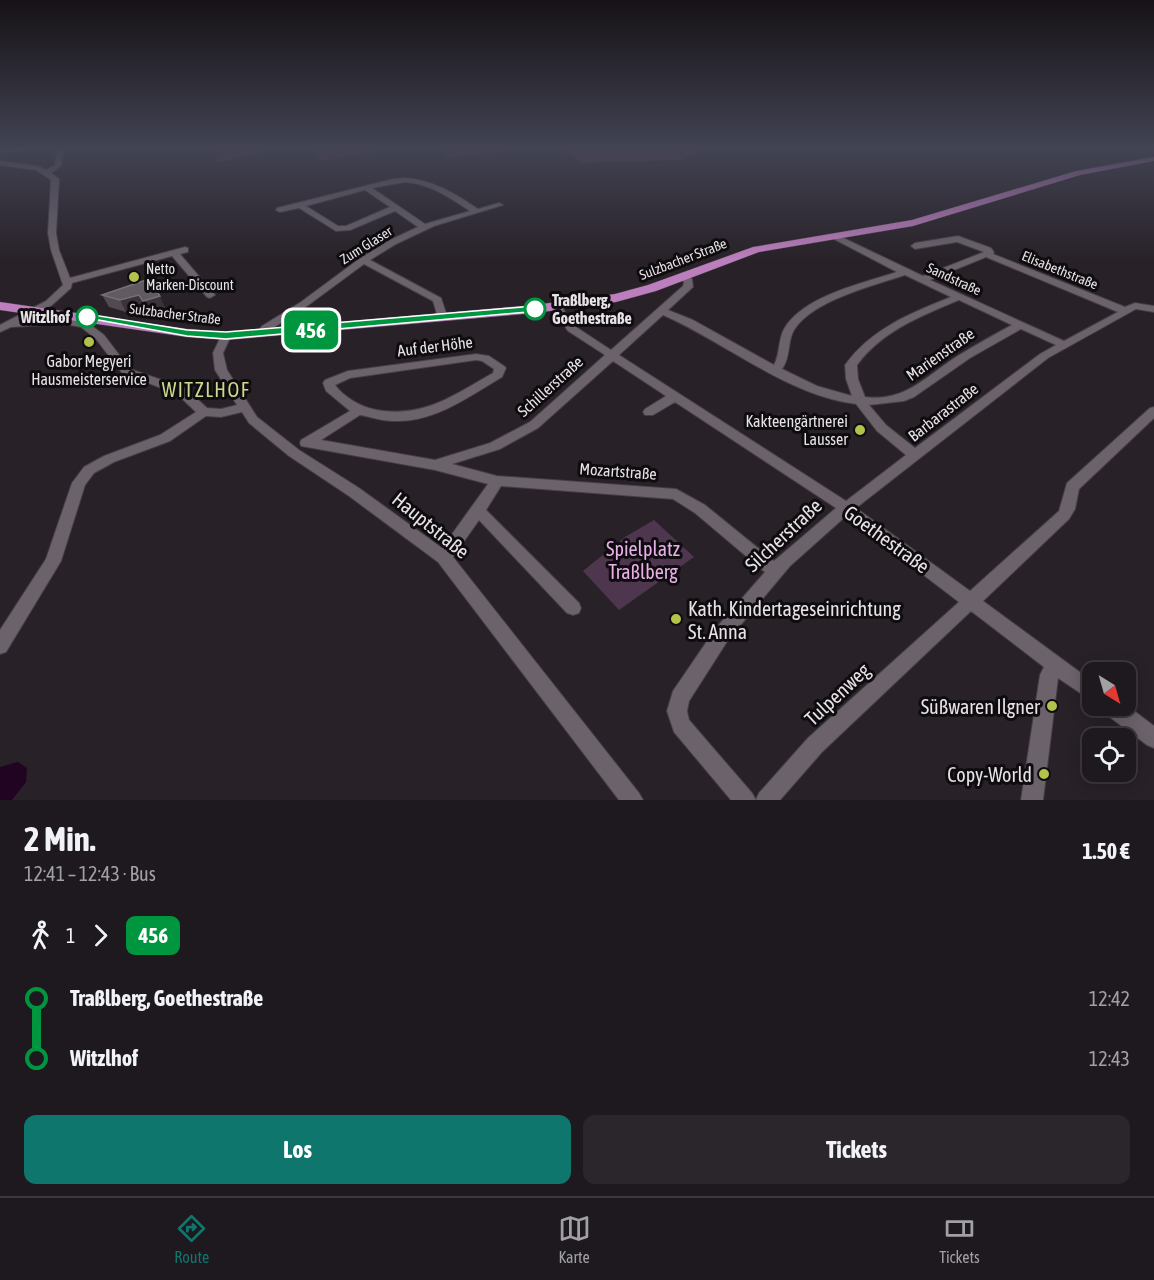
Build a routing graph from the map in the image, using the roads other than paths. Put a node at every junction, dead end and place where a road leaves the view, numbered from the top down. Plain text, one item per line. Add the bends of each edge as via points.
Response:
1 (57, 185) edge
2 (377, 185) edge
3 (432, 185) edge
4 (1040, 185) edge
5 (367, 188) junction
6 (300, 205) junction
7 (499, 205) dead end
8 (398, 207) junction
9 (280, 210) dead end
10 (476, 211) junction
11 (424, 227) junction
12 (341, 229) junction
13 (836, 236) junction
14 (355, 237) dead end
15 (915, 246) dead end
16 (185, 250) dead end
17 (174, 253) junction
18 (986, 254) junction
19 (362, 261) junction
20 (905, 272) junction
21 (682, 276) junction
22 (922, 280) junction
23 (68, 281) junction
24 (210, 295) dead end
25 (959, 297) junction
26 (0, 306) edge
27 (556, 306) junction
28 (1154, 309) edge
29 (36, 311) junction
30 (662, 311) junction
31 (1125, 311) junction
32 (442, 316) junction
33 (1020, 325) junction
34 (6, 327) edge
35 (261, 334) junction
36 (226, 336) junction
37 (1062, 344) junction
38 (611, 355) junction
39 (775, 370) junction
40 (675, 396) junction
41 (862, 403) junction
42 (243, 408) junction
43 (358, 411) junction
44 (1154, 411) edge
45 (204, 412) junction
46 (649, 412) dead end
47 (308, 442) junction
48 (294, 453) junction
49 (916, 455) junction
50 (435, 465) junction
51 (497, 481) junction
52 (846, 508) junction
53 (476, 513) junction
54 (443, 557) junction
55 (774, 570) junction
56 (971, 601) junction
57 (573, 608) dead end
58 (0, 646) edge
59 (1056, 665) junction
60 (1082, 684) edge
61 (1125, 716) edge
62 (1154, 738) edge
63 (632, 800) edge
64 (745, 800) edge
65 (766, 800) edge
66 (1032, 800) edge

1 - 23 street via 52,218 55,250
2 - 5 street
3 - 10 street
4 - 13 main road, Sulzbacher Straße via 931,219
5 - 6 street
5 - 8 street
6 - 9 street
6 - 12 street via 330,228
7 - 10 street, Zum Glaser
8 - 11 street
8 - 12 street
10 - 11 street, Zum Glaser
11 - 19 street, Zum Glaser
12 - 14 street
13 - 20 street, Sandstraße
13 - 21 main road, Sulzbacher Straße via 757,249
15 - 18 street, Elisabethstraße via 958,239 990,252
16 - 17 street
17 - 23 street
17 - 24 street
18 - 22 street
18 - 31 street, Elisabethstraße
19 - 32 street via 438,300
19 - 35 street, Zum Glaser
20 - 22 street, Sandstraße
20 - 39 street via 805,314 789,329 782,364
21 - 27 main road, Sulzbacher Straße via 616,298
21 - 30 street, Schillerstraße via 690,285
22 - 25 street, Sandstraße
23 - 29 street via 62,293
25 - 33 street, Sandstraße
25 - 41 street via 881,334 856,357 851,373
26 - 29 main road, Sulzbacher Straße
27 - 32 main road, Sulzbacher Straße
27 - 38 street, Goethestraße via 572,329
28 - 31 street via 1139,305
29 - 34 street
29 - 36 main road, Sulzbacher Straße
30 - 38 street, Schillerstraße
30 - 39 street, Marienstraße
31 - 37 street, Barbarastraße
32 - 35 main road, Sulzbacher Straße
33 - 37 street, Sandstraße
33 - 41 street, Marienstraße via 984,343 907,396
34 - 45 street via 64,321 84,325 100,337 126,370 181,391
35 - 36 main road, Sulzbacher Straße
36 - 42 street, Hauptstraße via 218,353 221,370
37 - 49 street, Barbarastraße
38 - 40 street, Goethestraße
38 - 50 street, Schillerstraße via 522,433 483,451
39 - 41 street, Marienstraße via 808,386
40 - 46 street
40 - 52 street, Goethestraße
41 - 49 street via 895,441
42 - 45 street
42 - 48 street, Hauptstraße
43 - 43 street, Auf der Höhe via 393,417 427,413 498,375 500,368 476,357 348,375 329,383
43 - 47 street
44 - 56 street, Tulpenweg via 1072,487 1064,515
45 - 58 street via 165,438 89,470 79,483 53,561
47 - 48 street
47 - 50 street, Schillerstraße
48 - 54 street, Hauptstraße
49 - 52 street, Barbarastraße
50 - 51 street, Mozartstraße
51 - 53 street
51 - 55 street, Mozartstraße via 676,494
52 - 55 street, Silcherstraße
52 - 56 street, Goethestraße
53 - 54 street
53 - 57 street via 483,515
54 - 63 street, Hauptstraße
55 - 64 street, Silcherstraße via 722,634 685,690 677,711 681,725
56 - 59 street, Goethestraße
56 - 65 street, Tulpenweg via 816,745
59 - 60 street, Goethestraße
59 - 66 street via 1049,675
61 - 62 street

